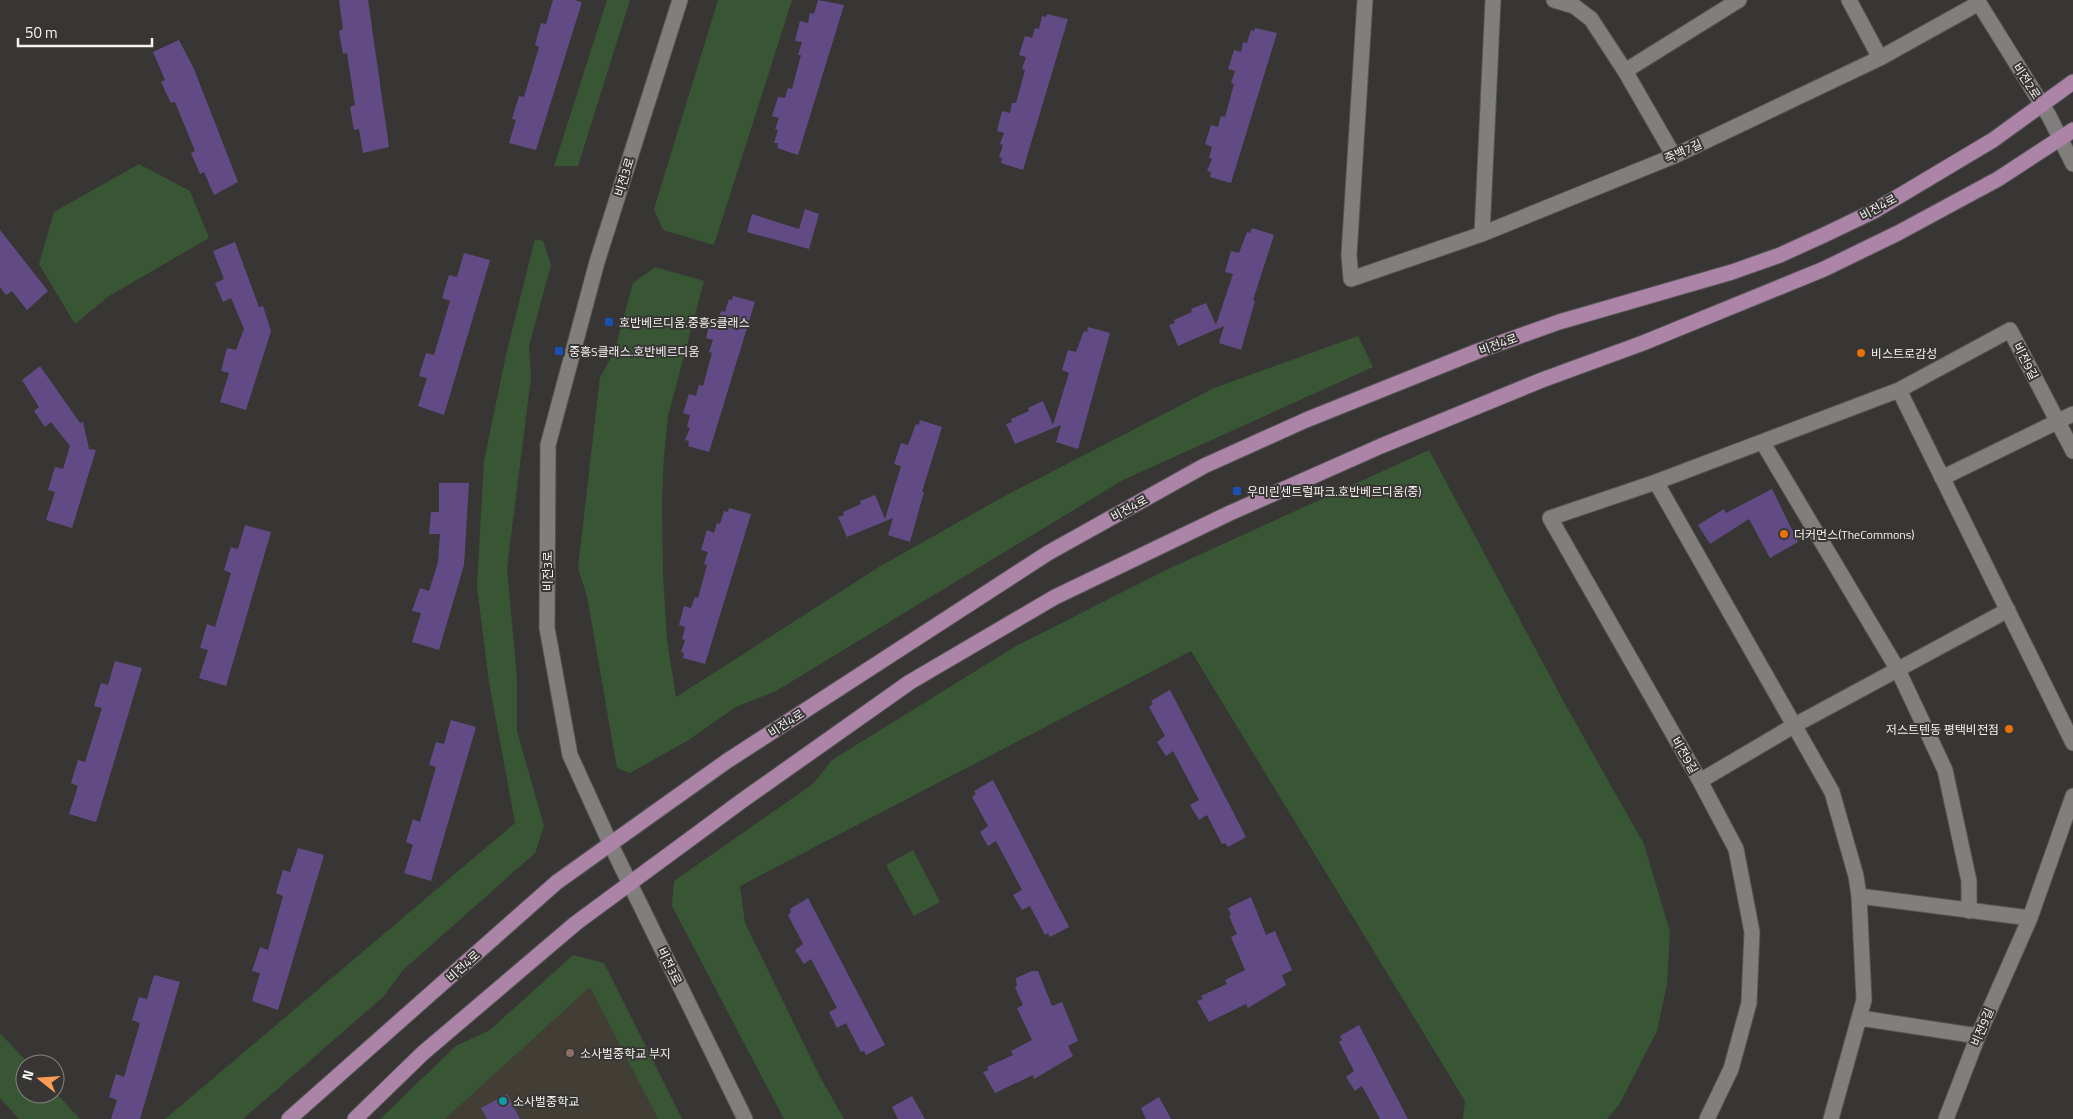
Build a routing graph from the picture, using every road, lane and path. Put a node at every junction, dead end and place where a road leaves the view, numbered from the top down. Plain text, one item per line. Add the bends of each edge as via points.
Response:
1 (680, 0) edge
2 (1365, 0) edge
3 (1493, 0) edge
4 (1554, 0) edge
5 (1739, 0) edge
6 (1849, 0) edge
7 (1978, 2) edge
8 (1722, 4) edge
9 (1882, 56) junction
10 (1626, 71) junction
11 (2073, 82) edge
12 (2043, 106) junction
13 (2067, 133) edge
14 (1674, 156) junction
15 (2073, 164) edge
16 (1482, 234) junction
17 (1899, 390) junction
18 (2073, 414) edge
19 (2056, 422) junction
20 (1763, 443) junction
21 (2073, 452) edge
22 (1942, 478) junction
23 (1656, 482) junction
24 (2008, 610) junction
25 (1898, 670) junction
26 (1795, 725) junction
27 (2073, 743) edge
28 (1700, 781) junction
29 (2073, 796) edge
30 (610, 844) junction
31 (629, 883) junction
32 (1859, 896) junction
33 (1969, 911) junction
34 (2030, 918) junction
35 (1860, 1018) junction
36 (1978, 1036) junction
37 (289, 1119) edge
38 (355, 1119) edge
39 (745, 1119) edge
40 (1707, 1119) edge
41 (1831, 1119) edge
42 (1946, 1119) edge

1 - 30 street, 비전3로 via 597,262 548,445 547,628 570,755
2 - 16 street, 죽백7길 via 1349,256 1351,279
3 - 16 street
4 - 10 street via 1574,6 1591,19
5 - 8 street
6 - 9 street
7 - 9 street, 죽백7길
7 - 12 street, 비전2로
8 - 10 street
9 - 14 street, 죽백7길
10 - 14 street
11 - 12 main road, 비전4로
12 - 13 street, 비전2로
12 - 30 main road, 비전4로 via 1874,211 1780,255 1559,322 1478,351 1306,420 1204,466 1048,553 727,761
13 - 15 street, 비전2로
13 - 31 main road via 1998,179 1824,269 1381,446 1230,513 1055,597 910,682
14 - 16 street, 죽백7길
17 - 19 street, 비전9길 via 2010,330
17 - 20 street, 비전9길
17 - 22 street
18 - 19 street
19 - 21 street, 비전9길
19 - 22 street
20 - 23 street, 비전9길
20 - 25 street
22 - 24 street
23 - 26 street
23 - 28 street, 비전9길 via 1550,518
24 - 25 street
24 - 27 street
25 - 26 street
25 - 33 street via 1945,770 1969,881
26 - 28 street
26 - 32 street via 1832,792
28 - 40 street, 비전9길 via 1736,849 1752,932 1749,1003 1731,1069
29 - 34 street, 비전9길
30 - 31 street, 비전3로
30 - 37 main road, 비전4로 via 557,882
31 - 38 main road via 576,922 423,1053
31 - 39 street, 비전3로
32 - 33 street
32 - 35 street via 1864,1000
33 - 34 street
34 - 36 street, 비전9길
35 - 36 street
35 - 41 street
36 - 42 street, 비전9길

